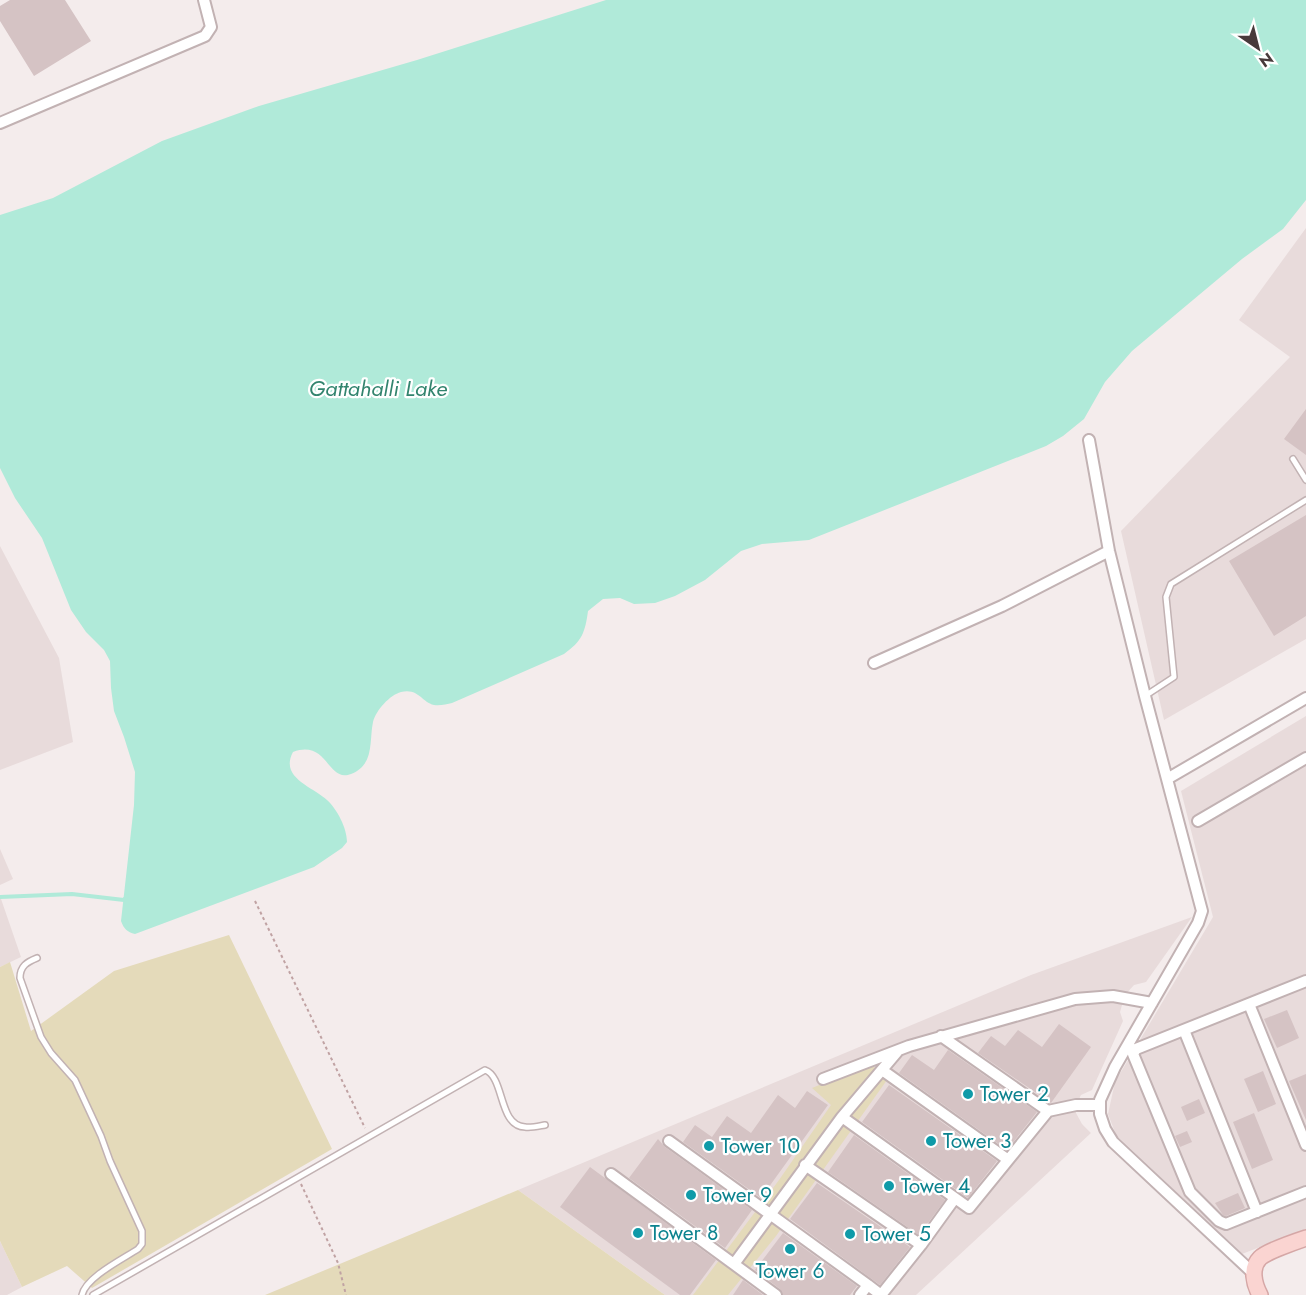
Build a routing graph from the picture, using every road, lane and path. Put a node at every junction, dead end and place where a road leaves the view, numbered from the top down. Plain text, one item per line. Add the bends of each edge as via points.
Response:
1 (204, 0) edge
2 (0, 123) edge
3 (1089, 440) dead end
4 (1293, 459) dead end
5 (1306, 480) edge
6 (1306, 500) edge
7 (1109, 551) junction
8 (874, 663) dead end
9 (1145, 696) junction
10 (1306, 698) edge
11 (1306, 758) edge
12 (1167, 779) junction
13 (1198, 821) dead end
14 (255, 901) dead end
15 (37, 958) dead end
16 (1306, 981) edge
17 (1152, 1003) junction
18 (1249, 1004) junction
19 (1184, 1030) junction
20 (941, 1036) junction
21 (899, 1050) junction
22 (882, 1070) junction
23 (823, 1078) dead end
24 (1100, 1105) junction
25 (1048, 1111) junction
26 (842, 1117) junction
27 (545, 1125) dead end
28 (369, 1136) junction
29 (669, 1141) dead end
30 (1306, 1145) edge
31 (1007, 1159) junction
32 (805, 1165) junction
33 (611, 1174) dead end
34 (297, 1177) junction
35 (1306, 1192) edge
36 (955, 1198) junction
37 (1257, 1212) junction
38 (771, 1214) junction
39 (1306, 1238) edge
40 (921, 1245) junction
41 (734, 1264) junction
42 (1253, 1273) junction
43 (868, 1285) junction
44 (82, 1295) edge
45 (93, 1295) edge
46 (346, 1295) edge
47 (776, 1295) edge
48 (860, 1295) edge
49 (1260, 1295) edge

1 - 2 street via 211,27 205,36
3 - 7 street
4 - 5 lane
6 - 9 lane via 1171,584 1166,597 1174,677
7 - 8 street via 1002,606
7 - 9 street
9 - 12 street
10 - 12 street
11 - 13 street
12 - 17 street via 1201,916
14 - 28 path
15 - 44 lane via 26,962 20,978 41,1037 75,1080 142,1231 138,1249 92,1280
16 - 18 street
17 - 20 street via 1113,996 1075,999
17 - 24 street via 1115,1067
18 - 19 street
18 - 30 street
19 - 37 street
19 - 37 street via 1137,1048 1133,1054 1190,1192 1226,1224
20 - 21 street
20 - 25 street
21 - 22 street
21 - 23 street
22 - 26 street
22 - 31 street
24 - 25 street
24 - 42 street via 1105,1129 1113,1142
25 - 31 street
26 - 32 street
26 - 36 street
27 - 28 lane via 524,1128 515,1124 492,1075 485,1070
28 - 34 lane
29 - 38 street
31 - 36 street via 969,1208
32 - 38 street
32 - 40 street
33 - 41 street
34 - 45 lane
34 - 46 path via 338,1263
35 - 37 street
36 - 40 street
38 - 41 street
38 - 43 street
39 - 42 street via 1261,1258
40 - 43 street via 881,1295
41 - 47 street
42 - 49 street
43 - 48 street

